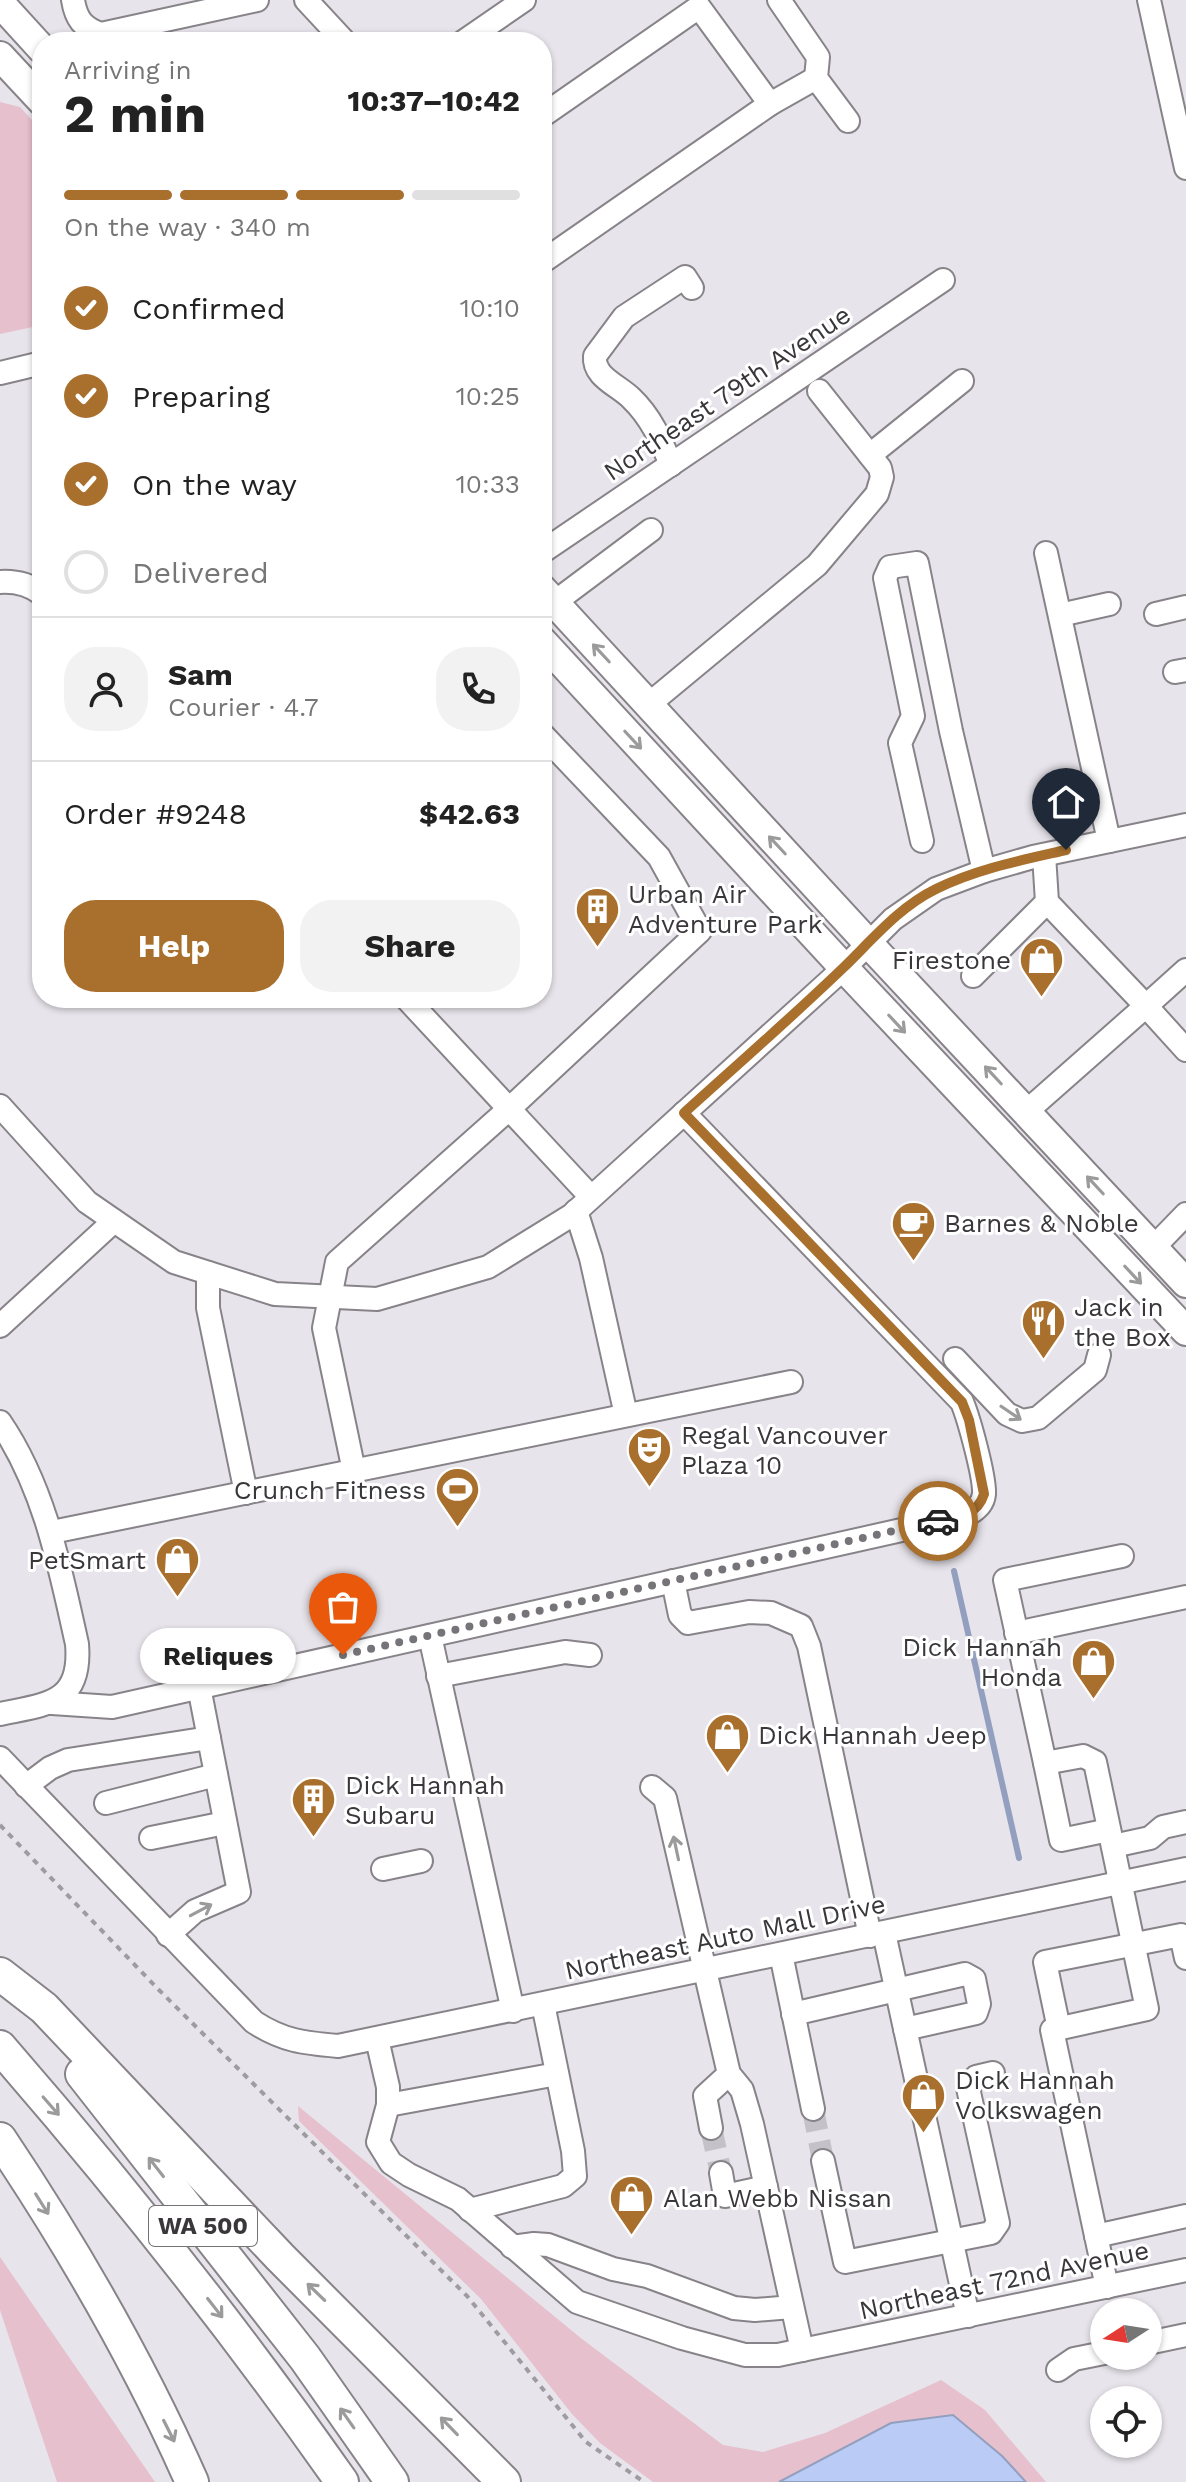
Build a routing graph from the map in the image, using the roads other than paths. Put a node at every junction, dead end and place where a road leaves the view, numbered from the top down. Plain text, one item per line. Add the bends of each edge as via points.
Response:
1 (73, 0) edge
2 (257, 0) edge
3 (306, 0) edge
4 (524, 0) edge
5 (779, 0) edge
6 (1149, 0) edge
7 (0, 3) edge
8 (704, 3) edge
9 (95, 32) edge
10 (110, 32) edge
11 (336, 32) edge
12 (478, 32) edge
13 (32, 38) edge
14 (0, 56) edge
15 (816, 78) junction
16 (32, 90) edge
17 (770, 104) junction
18 (552, 109) edge
19 (848, 121) dead end
20 (1186, 168) edge
21 (552, 255) edge
22 (943, 280) dead end
23 (692, 288) dead end
24 (32, 365) edge
25 (0, 373) edge
26 (962, 381) dead end
27 (819, 391) dead end
28 (870, 455) junction
29 (671, 465) junction
30 (651, 530) dead end
31 (552, 545) edge
32 (1046, 553) dead end
33 (0, 582) edge
34 (32, 588) edge
35 (552, 593) edge
36 (552, 600) edge
37 (1109, 604) dead end
38 (1186, 607) edge
39 (1156, 614) dead end
40 (1060, 615) junction
41 (552, 652) edge
42 (648, 705) junction
43 (552, 745) edge
44 (1186, 825) edge
45 (922, 841) dead end
46 (1109, 841) junction
47 (1044, 855) junction
48 (984, 871) junction
49 (1047, 902) junction
50 (868, 943) junction
51 (844, 968) junction
52 (1186, 970) edge
53 (973, 976) dead end
54 (1146, 1006) junction
55 (415, 1008) edge
56 (1186, 1050) edge
57 (0, 1106) edge
58 (509, 1109) junction
59 (1027, 1111) junction
60 (684, 1113) junction
61 (584, 1204) junction
62 (1186, 1214) edge
63 (114, 1221) junction
64 (1153, 1248) junction
65 (208, 1273) junction
66 (1186, 1283) edge
67 (330, 1296) junction
68 (0, 1326) edge
69 (1186, 1331) edge
70 (1099, 1355) dead end
71 (955, 1359) dead end
72 (791, 1382) dead end
73 (626, 1415) junction
74 (0, 1422) edge
75 (354, 1471) junction
76 (246, 1493) junction
77 (52, 1532) junction
78 (1122, 1556) dead end
79 (673, 1581) junction
80 (1186, 1597) edge
81 (1016, 1633) junction
82 (430, 1636) junction
83 (590, 1655) dead end
84 (438, 1676) junction
85 (199, 1687) junction
86 (52, 1703) junction
87 (0, 1714) edge
88 (209, 1738) junction
89 (0, 1758) edge
90 (1045, 1763) junction
91 (216, 1775) junction
92 (26, 1786) junction
93 (652, 1787) dead end
94 (106, 1803) dead end
95 (1186, 1822) edge
96 (225, 1823) junction
97 (151, 1838) dead end
98 (1111, 1838) junction
99 (421, 1861) dead end
100 (383, 1869) dead end
101 (1186, 1869) edge
102 (1121, 1883) junction
103 (877, 1934) junction
104 (168, 1935) junction
105 (1133, 1944) junction
106 (781, 1954) junction
107 (1186, 1958) edge
108 (704, 1970) junction
109 (0, 1974) edge
110 (0, 1980) edge
111 (896, 1990) junction
112 (543, 2004) junction
113 (513, 2011) junction
114 (793, 2014) junction
115 (905, 2029) junction
116 (1059, 2029) junction
117 (377, 2039) junction
118 (0, 2047) edge
119 (993, 2073) dead end
120 (557, 2074) junction
121 (729, 2074) junction
122 (388, 2105) junction
123 (813, 2109) tunnel mouth
124 (711, 2128) tunnel mouth
125 (0, 2139) edge
126 (823, 2161) tunnel mouth
127 (721, 2173) tunnel mouth
128 (766, 2187) junction
129 (470, 2210) junction
130 (1186, 2216) edge
131 (1096, 2236) junction
132 (951, 2241) junction
133 (512, 2247) junction
134 (1186, 2270) edge
135 (1107, 2287) junction
136 (792, 2307) junction
137 (968, 2316) junction
138 (1186, 2335) edge
139 (1162, 2340) edge
140 (802, 2350) junction
141 (1090, 2356) edge
142 (1058, 2370) dead end
143 (192, 2482) edge
144 (342, 2482) edge
145 (392, 2482) edge
146 (504, 2482) edge

1 - 9 street via 80,22
2 - 10 street
3 - 11 street
4 - 12 street
5 - 15 street via 818,57
6 - 20 street
7 - 13 main road
8 - 17 street
8 - 18 street
14 - 16 main road
15 - 17 street
15 - 19 street
17 - 21 street
22 - 29 street, Northeast 79th Avenue
23 - 29 street via 685,277 624,317 594,363 655,426
24 - 25 street
26 - 28 street
27 - 28 street
28 - 42 street via 882,477 877,494 817,565
29 - 31 street, Northeast 79th Avenue
30 - 35 street
32 - 40 street
33 - 34 street
42 -> 36 main road
37 - 40 street
38 - 39 street
40 - 46 street
41 -> 51 main road
50 -> 42 main road
43 - 58 street via 659,857 700,931
44 - 46 street
45 - 48 street via 900,743 913,716 885,578 890,567 906,563 917,563
46 - 47 street
47 - 48 street
47 - 49 street
48 - 50 street via 936,889
49 - 53 street
49 - 54 street
50 - 51 street
59 -> 50 main road
51 - 60 street
51 -> 69 main road
52 - 54 street
54 - 56 street
54 - 59 street
55 - 58 street
57 - 63 street via 87,1202
58 - 61 street
58 - 67 street via 337,1262
64 -> 59 main road
60 - 61 street
60 - 79 street via 962,1402 984,1494 977,1508 964,1516
61 - 67 street via 488,1267 377,1299
61 - 73 street
62 - 64 street
63 - 65 street via 174,1262
63 - 68 street
64 - 66 main road
65 - 67 street via 275,1294
65 - 76 street via 208,1308
67 - 75 street via 324,1328
71 -> 70 street via 1007,1414 1030,1421 1095,1370
72 - 73 street
73 - 75 street
74 - 77 street
75 - 76 street
76 - 77 street
77 - 86 street via 78,1661 70,1685
78 - 81 street via 1005,1580
79 - 82 street
79 - 103 street via 680,1615 688,1623 749,1612 771,1613 801,1626
80 - 81 street
81 - 90 street
82 - 84 street
82 - 85 street
83 - 84 street via 565,1652
84 - 113 street
85 - 86 street via 112,1707
85 - 88 street
86 - 87 street
88 - 91 street
88 - 92 street via 68,1760
89 - 92 street
90 - 98 street via 1061,1840
90 - 98 street via 1083,1756 1095,1762
91 - 94 street
91 - 96 street
92 - 104 street
108 -> 93 street via 665,1798
95 - 98 street via 1163,1827 1150,1838
96 - 97 street
104 -> 96 street via 195,1911 239,1892
98 - 102 street
99 - 100 street
101 - 102 street, Northeast Auto Mall Drive
102 - 103 street, Northeast Auto Mall Drive
102 - 105 street
103 - 106 street, Northeast Auto Mall Drive
103 - 111 street
104 - 117 street, Northeast Auto Mall Drive via 229,1999 275,2036 338,2046
105 - 107 street via 1181,1935
105 - 116 street via 1147,2009
105 - 116 street via 1045,1962
106 - 108 street, Northeast Auto Mall Drive
106 - 114 street
108 - 112 street, Northeast Auto Mall Drive
108 - 121 street
146 -> 109 highway via 280,2257 44,2008
145 -> 110 highway, WA 500 via 209,2234
111 - 114 street
111 - 115 street
111 - 115 street via 965,1974 974,1979 976,2013
112 - 113 street, Northeast Auto Mall Drive
112 - 120 street
113 - 117 street, Northeast Auto Mall Drive
114 - 123 street
115 - 132 street
116 - 131 street via 1052,2030
117 - 122 street
118 -> 144 highway, WA 500 via 156,2233
119 - 132 street via 976,2077 968,2088 998,2223 991,2233
120 - 122 street
120 - 129 street via 575,2176 563,2186
121 - 124 street via 705,2096
121 - 128 street via 742,2090
122 - 129 street, Northeast 72nd Avenue via 378,2142 391,2163
125 -> 143 highway via 120,2336
126 - 132 street via 845,2262
127 - 128 street via 725,2196
128 - 136 street
129 - 133 street, Northeast 72nd Avenue
130 - 131 street
131 - 135 street
132 - 137 street
133 - 136 street via 548,2245 734,2308
133 - 140 street, Northeast 72nd Avenue via 577,2302 608,2314 745,2355
134 - 135 street, Northeast 72nd Avenue
135 - 137 street, Northeast 72nd Avenue
136 - 140 street
137 - 140 street, Northeast 72nd Avenue
138 - 139 street
141 - 142 street

